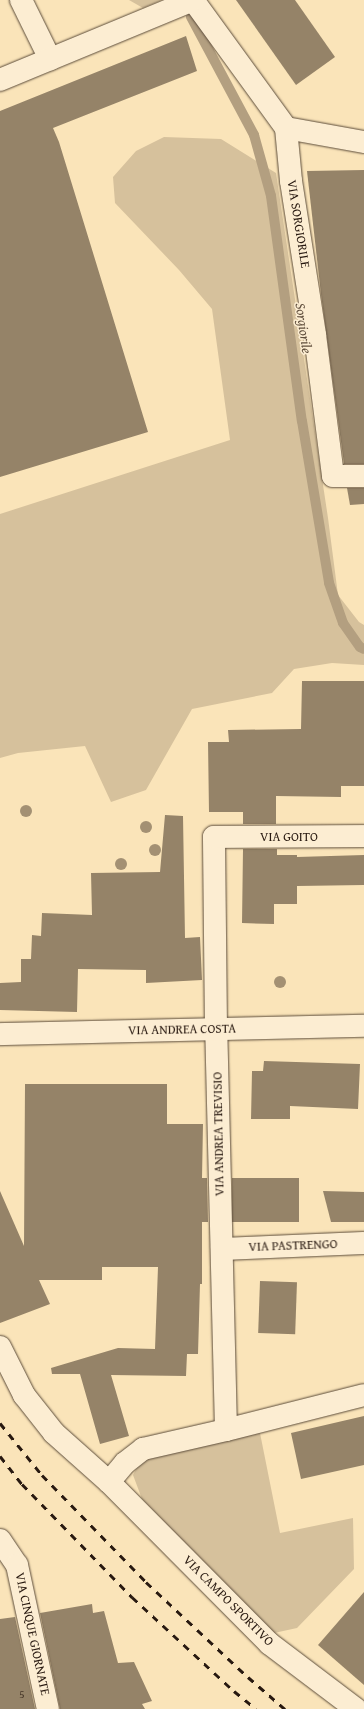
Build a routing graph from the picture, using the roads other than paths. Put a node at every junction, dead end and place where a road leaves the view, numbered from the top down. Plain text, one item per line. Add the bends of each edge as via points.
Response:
1 (21, 0) edge
2 (193, 0) edge
3 (50, 59) junction
4 (0, 80) edge
5 (286, 128) junction
6 (364, 142) edge
7 (364, 476) edge
8 (364, 836) edge
9 (214, 837) joint
10 (364, 1026) edge
11 (216, 1030) junction
12 (0, 1034) edge
13 (364, 1243) edge
14 (222, 1248) junction
15 (0, 1347) edge
16 (364, 1395) edge
17 (226, 1430) junction
18 (109, 1482) junction
19 (0, 1540) edge
20 (48, 1709) edge
21 (356, 1709) edge

1 - 3 street
2 - 3 street
2 - 5 street
3 - 4 street
5 - 6 street
5 - 7 street, VIA SORGIORILE via 291,181 315,335 333,476
8 - 9 street, VIA GOITO
9 - 11 street, VIA ANDREA TREVISIO
10 - 11 street, VIA ANDREA COSTA
11 - 12 street, VIA ANDREA COSTA
11 - 14 street, VIA ANDREA TREVISIO
13 - 14 street, VIA PASTRENGO
14 - 17 street, VIA ANDREA TREVISIO
15 - 18 street, VIA CAMPO SPORTIVO via 24,1395 54,1432
16 - 17 street
17 - 18 street via 143,1449 125,1463
18 - 21 street, VIA CAMPO SPORTIVO via 270,1644
19 - 20 street, VIA CINQUE GIORNATE via 17,1565

